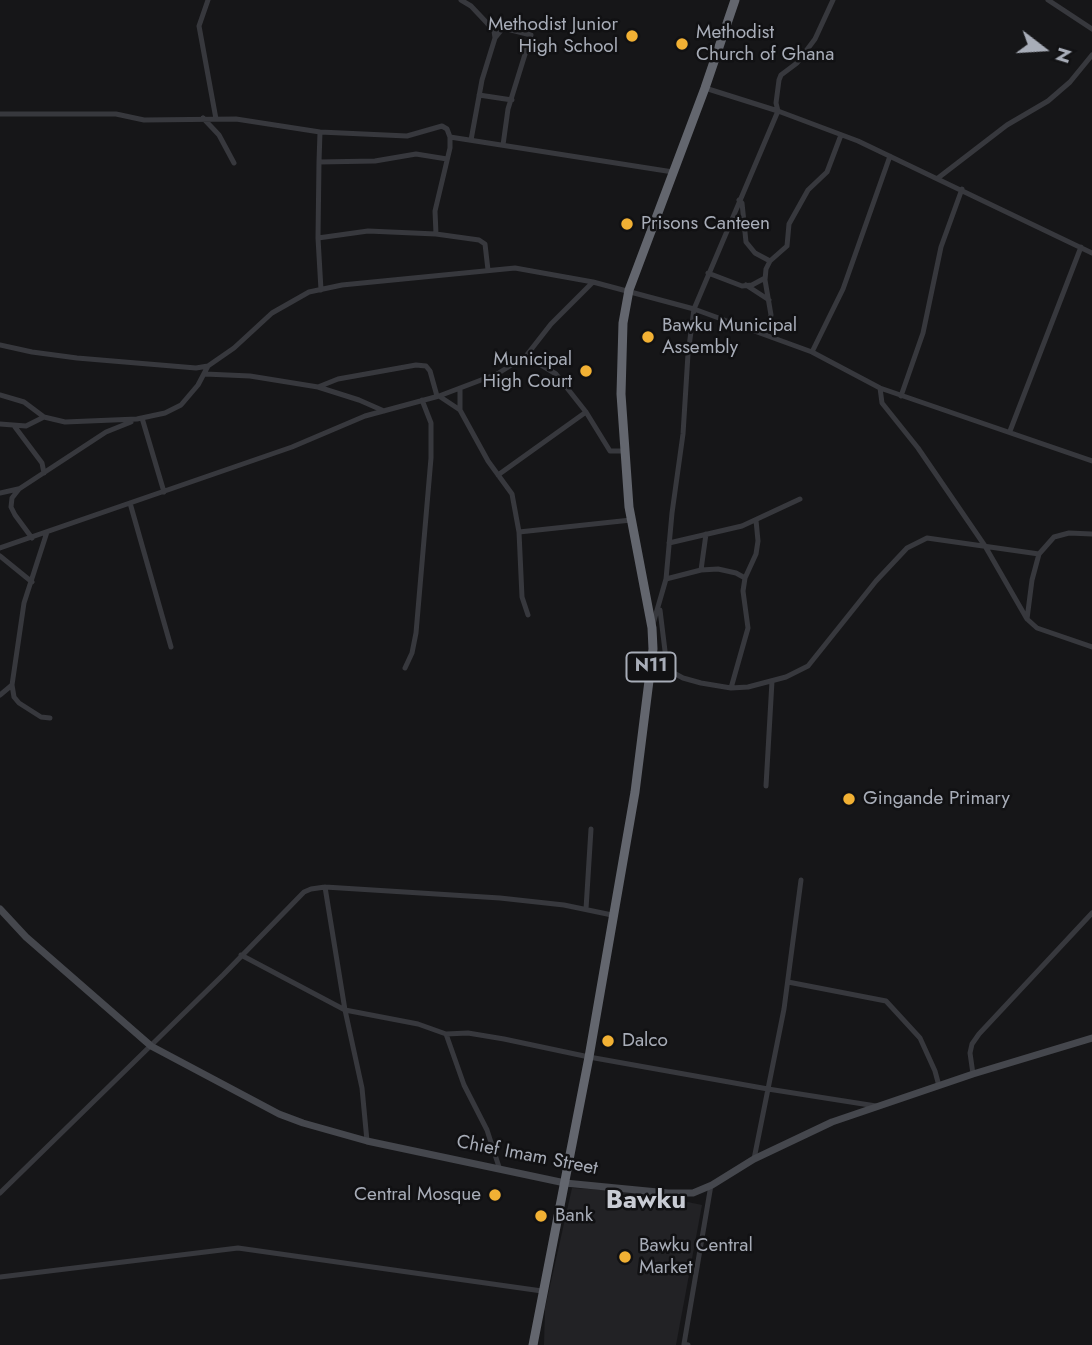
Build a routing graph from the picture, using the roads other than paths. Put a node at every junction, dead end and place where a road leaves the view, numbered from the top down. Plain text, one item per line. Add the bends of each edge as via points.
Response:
1 (208, 0) edge
2 (461, 0) edge
3 (735, 0) edge
4 (833, 0) edge
5 (1048, 0) edge
6 (1092, 29) edge
7 (495, 38) junction
8 (1092, 55) edge
9 (705, 88) junction
10 (479, 95) junction
11 (512, 100) junction
12 (778, 111) junction
13 (0, 114) edge
14 (203, 118) junction
15 (215, 119) junction
16 (320, 132) junction
17 (841, 135) junction
18 (450, 137) junction
19 (471, 140) junction
20 (503, 145) junction
21 (890, 156) junction
22 (447, 159) junction
23 (320, 162) junction
24 (234, 163) dead end
25 (673, 172) junction
26 (938, 178) junction
27 (962, 189) junction
28 (739, 200) junction
29 (436, 234) junction
30 (318, 238) junction
31 (1081, 247) junction
32 (1092, 253) edge
33 (770, 261) junction
34 (488, 270) junction
35 (708, 273) junction
36 (765, 278) junction
37 (593, 282) junction
38 (746, 285) junction
39 (321, 290) junction
40 (629, 290) junction
41 (769, 300) junction
42 (694, 309) junction
43 (765, 334) junction
44 (0, 345) edge
45 (812, 352) junction
46 (526, 356) junction
47 (208, 366) junction
48 (205, 374) junction
49 (318, 387) junction
50 (880, 388) junction
51 (460, 389) junction
52 (0, 395) edge
53 (438, 396) junction
54 (901, 396) junction
55 (422, 400) junction
56 (460, 410) junction
57 (384, 411) junction
58 (586, 412) junction
59 (44, 416) junction
60 (139, 419) junction
61 (0, 424) edge
62 (15, 427) junction
63 (1010, 431) junction
64 (625, 451) junction
65 (1092, 461) edge
66 (44, 473) junction
67 (498, 475) junction
68 (19, 489) junction
69 (164, 492) junction
70 (0, 493) edge
71 (800, 499) dead end
72 (130, 503) junction
73 (631, 520) junction
74 (756, 520) junction
75 (47, 532) junction
76 (519, 532) junction
77 (706, 534) junction
78 (1092, 534) edge
79 (32, 538) junction
80 (669, 543) junction
81 (985, 546) junction
82 (0, 548) edge
83 (1039, 554) junction
84 (0, 556) edge
85 (701, 570) junction
86 (666, 579) junction
87 (745, 579) junction
88 (32, 582) junction
89 (660, 607) junction
90 (528, 615) dead end
91 (1027, 619) junction
92 (652, 628) junction
93 (1092, 646) edge
94 (172, 647) dead end
95 (405, 668) dead end
96 (772, 681) junction
97 (12, 685) junction
98 (731, 688) junction
99 (0, 695) edge
100 (50, 718) dead end
101 (766, 786) dead end
102 (591, 829) dead end
103 (801, 880) dead end
104 (325, 887) junction
105 (0, 909) edge
106 (586, 909) junction
107 (1092, 913) edge
108 (612, 915) junction
109 (241, 955) junction
110 (788, 982) junction
111 (345, 1010) junction
112 (446, 1034) junction
113 (1092, 1038) edge
114 (151, 1046) junction
115 (589, 1057) junction
116 (973, 1074) junction
117 (939, 1086) junction
118 (768, 1089) junction
119 (876, 1106) junction
120 (367, 1141) junction
121 (754, 1159) junction
122 (499, 1167) junction
123 (565, 1183) junction
124 (712, 1185) junction
125 (0, 1193) edge
126 (0, 1277) edge
127 (542, 1292) junction
128 (533, 1345) edge
129 (685, 1345) edge

1 - 15 street via 199,26
2 - 7 street via 487,23
3 - 9 highway, N11
4 - 12 street via 815,39 781,75
5 - 6 street
7 - 10 street
7 - 11 street via 502,27 531,35
8 - 26 street via 1048,101 1007,125
9 - 12 street
9 - 25 highway, N11
10 - 11 street
10 - 19 street
11 - 20 street
12 - 17 street
12 - 28 street
13 - 14 street
14 - 15 street
14 - 24 street via 219,135
15 - 16 street
16 - 18 street via 407,136 442,126
16 - 23 street
17 - 21 street
17 - 33 street via 827,172 808,190 789,224 787,246
18 - 19 street
18 - 22 street
19 - 20 street
20 - 25 street
21 - 26 street
21 - 45 street via 843,289
22 - 23 street via 416,154
22 - 29 street via 435,211
23 - 30 street
25 - 40 highway, N11
26 - 27 street
27 - 31 street
27 - 54 street
28 - 33 street via 746,242
28 - 35 street
29 - 30 street via 368,231
29 - 34 street via 482,241
30 - 39 street
31 - 32 street
31 - 63 street
33 - 36 street
34 - 37 street via 515,268
34 - 39 street
35 - 38 street
35 - 42 street
36 - 38 street
36 - 41 street
37 - 40 street
37 - 46 street
38 - 41 street
39 - 47 street via 272,313
40 - 42 street
40 - 64 highway, N11 via 622,358
41 - 43 street
42 - 43 street
42 - 80 street
43 - 45 street
44 - 47 street via 77,358
45 - 50 street
46 - 51 street
46 - 58 street via 556,374
47 - 48 street
48 - 49 street
48 - 60 street via 181,405
49 - 53 street via 416,365 430,371
49 - 57 street
50 - 54 street
50 - 81 street via 882,403
51 - 53 street
51 - 56 street
52 - 59 street via 24,402
53 - 55 street
53 - 56 street
54 - 63 street
55 - 57 street
55 - 95 street via 431,424 431,458 416,632
56 - 67 street
57 - 69 street
58 - 64 street via 610,451
58 - 67 street
59 - 60 street via 78,423
59 - 62 street
60 - 66 street via 106,432
60 - 69 street
61 - 62 street
62 - 66 street via 42,463
63 - 65 street
64 - 73 highway, N11
66 - 68 street
67 - 76 street via 512,494
68 - 70 street
68 - 79 street via 11,507
69 - 72 street
71 - 74 street
72 - 75 street
72 - 94 street
73 - 76 street
73 - 92 highway, N11
74 - 77 street
74 - 87 street via 756,554
75 - 79 street
75 - 88 street
76 - 90 street via 522,597
77 - 80 street
77 - 85 street
78 - 83 street via 1054,537
79 - 82 street
80 - 86 street
81 - 83 street
81 - 91 street
81 - 96 street via 927,538 907,548 808,666
83 - 91 street
84 - 88 street
85 - 86 street
85 - 87 street via 728,570
86 - 89 street
87 - 98 street via 748,628
88 - 97 street via 24,603
89 - 92 street
89 - 98 street via 666,659 672,672
91 - 93 street via 1037,628
92 - 108 highway, N11 via 644,729
96 - 98 street
96 - 101 street
97 - 99 street
97 - 100 street via 19,703
102 - 106 street
103 - 110 street
104 - 106 street via 500,898
104 - 109 street via 304,892
104 - 111 street
105 - 114 street, Chief Imam Street
106 - 108 street
107 - 116 street via 979,1034 970,1053
108 - 115 highway, N11
109 - 111 street
109 - 114 street
110 - 117 street via 886,1001 920,1038
110 - 118 street
111 - 112 street
111 - 120 street via 362,1088
112 - 115 street via 475,1035
112 - 122 street
113 - 116 street, Chief Imam Street
114 - 120 street, Chief Imam Street via 279,1114
114 - 125 street
115 - 118 street
115 - 123 highway, N11
116 - 117 street, Chief Imam Street
117 - 119 street, Chief Imam Street
118 - 119 street
118 - 121 street
119 - 121 street, Chief Imam Street
120 - 122 street, Chief Imam Street
121 - 124 street, Chief Imam Street
122 - 123 street, Chief Imam Street
123 - 124 street, Chief Imam Street via 668,1193 693,1193
123 - 127 highway, N11
124 - 129 street
126 - 127 street via 238,1248
127 - 128 highway, N11

